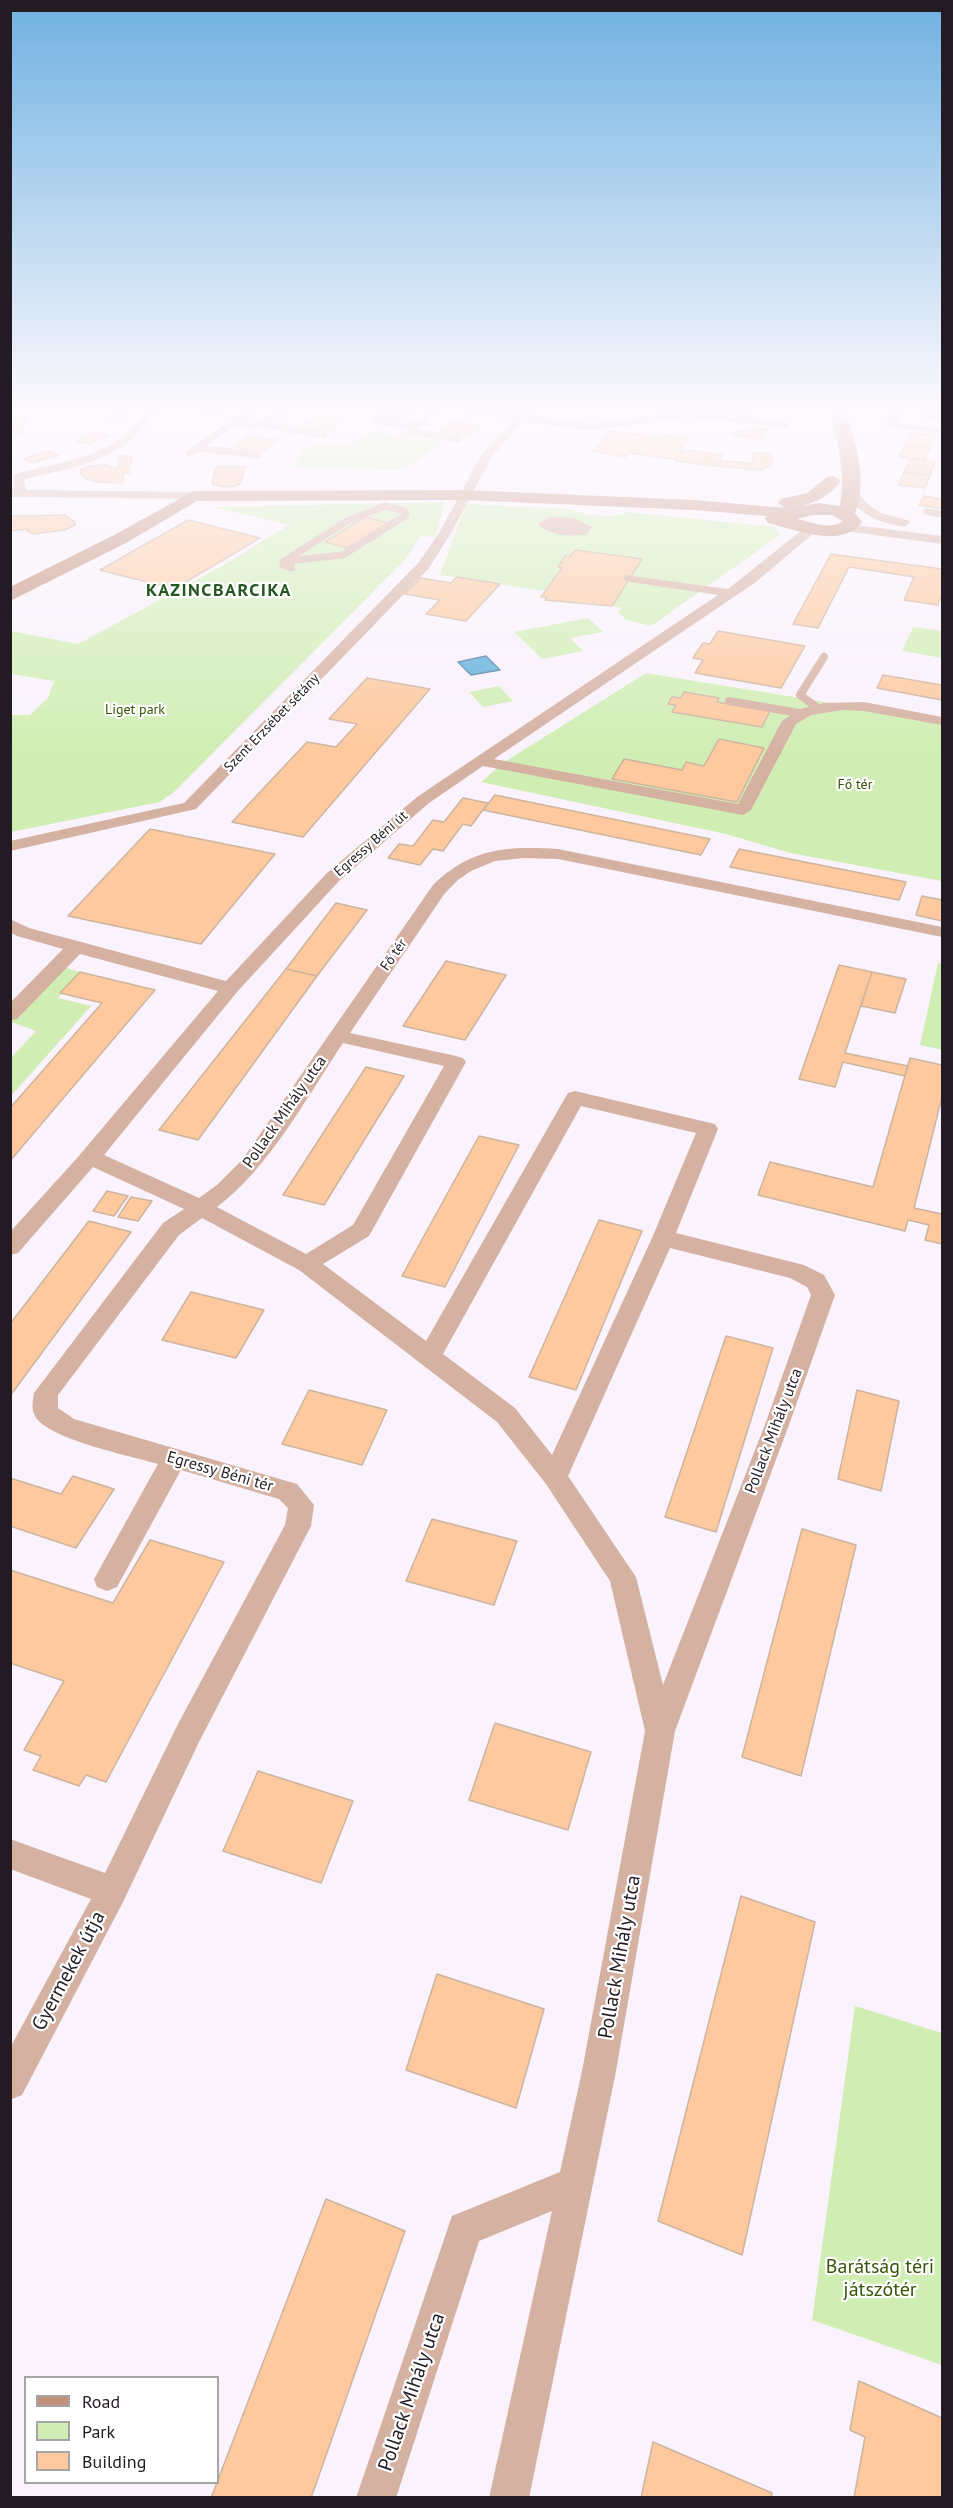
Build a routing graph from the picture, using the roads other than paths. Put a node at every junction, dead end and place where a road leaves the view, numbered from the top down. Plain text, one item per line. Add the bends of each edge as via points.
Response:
1 (151, 521) edge
2 (351, 521) edge
3 (396, 521) edge
4 (451, 521) edge
5 (795, 521) edge
6 (796, 521) edge
7 (842, 521) edge
8 (896, 521) edge
9 (802, 522) junction
10 (845, 523) junction
11 (923, 527) junction
12 (942, 530) edge
13 (942, 540) edge
14 (291, 568) joint
15 (630, 578) dead end
16 (751, 579) junction
17 (730, 593) junction
18 (10, 595) edge
19 (824, 657) dead end
20 (729, 701) dead end
21 (818, 708) junction
22 (799, 713) junction
23 (942, 721) edge
24 (480, 761) junction
25 (10, 846) edge
26 (10, 924) edge
27 (942, 932) edge
28 (76, 947) junction
29 (230, 988) junction
30 (10, 1015) edge
31 (338, 1036) junction
32 (90, 1157) junction
33 (201, 1208) junction
34 (663, 1238) junction
35 (10, 1247) edge
36 (307, 1264) junction
37 (429, 1356) junction
38 (174, 1459) junction
39 (555, 1477) junction
40 (107, 1579) dead end
41 (660, 1731) junction
42 (10, 1854) edge
43 (112, 1891) junction
44 (10, 2083) edge
45 (576, 2183) junction
46 (376, 2498) edge
47 (509, 2498) edge

1 - 18 street
2 - 14 lane via 283,562
3 - 14 lane via 343,555 295,560
4 - 25 street, Szent Erzsébet sétány via 424,565 190,806
5 - 9 street
6 - 9 street
7 - 10 street
8 - 11 street
9 - 10 street
9 - 16 street, Egressy Béni út
10 - 11 street
10 - 13 street
10 - 16 street
11 - 12 street
15 - 17 street
16 - 17 street, Egressy Béni út
17 - 24 street, Egressy Béni út
19 - 21 lane via 800,695
20 - 22 lane
21 - 22 street
21 - 23 street via 858,706
22 - 24 street via 790,721 743,810
24 - 29 street, Egressy Béni út via 396,821 358,854
26 - 28 street via 23,932
27 - 31 street, Fő tér via 558,854 503,854 470,862 448,879
28 - 29 street
28 - 30 street
29 - 32 street, Egressy Béni út
31 - 33 street, Pollack Mihály utca via 250,1165
31 - 36 street via 456,1062 360,1230
32 - 33 street, Pollack Mihály utca
32 - 35 street, Egressy Béni út
33 - 36 street, Pollack Mihály utca
33 - 38 street, Egressy Béni tér via 171,1229 46,1392 45,1412 66,1427
34 - 37 street via 708,1129 575,1098
34 - 39 street
34 - 41 street, Pollack Mihály utca via 796,1271 816,1281 823,1294
36 - 37 street, Pollack Mihály utca
37 - 39 street, Pollack Mihály utca via 506,1415
38 - 40 street
38 - 43 street, Egressy Béni tér via 288,1491 301,1505 298,1526 189,1732
39 - 41 street, Pollack Mihály utca via 622,1577
41 - 45 street, Pollack Mihály utca
42 - 43 street
43 - 44 street, Gyermekek útja
45 - 46 street, Pollack Mihály utca via 465,2229
45 - 47 street, Pollack Mihály utca

